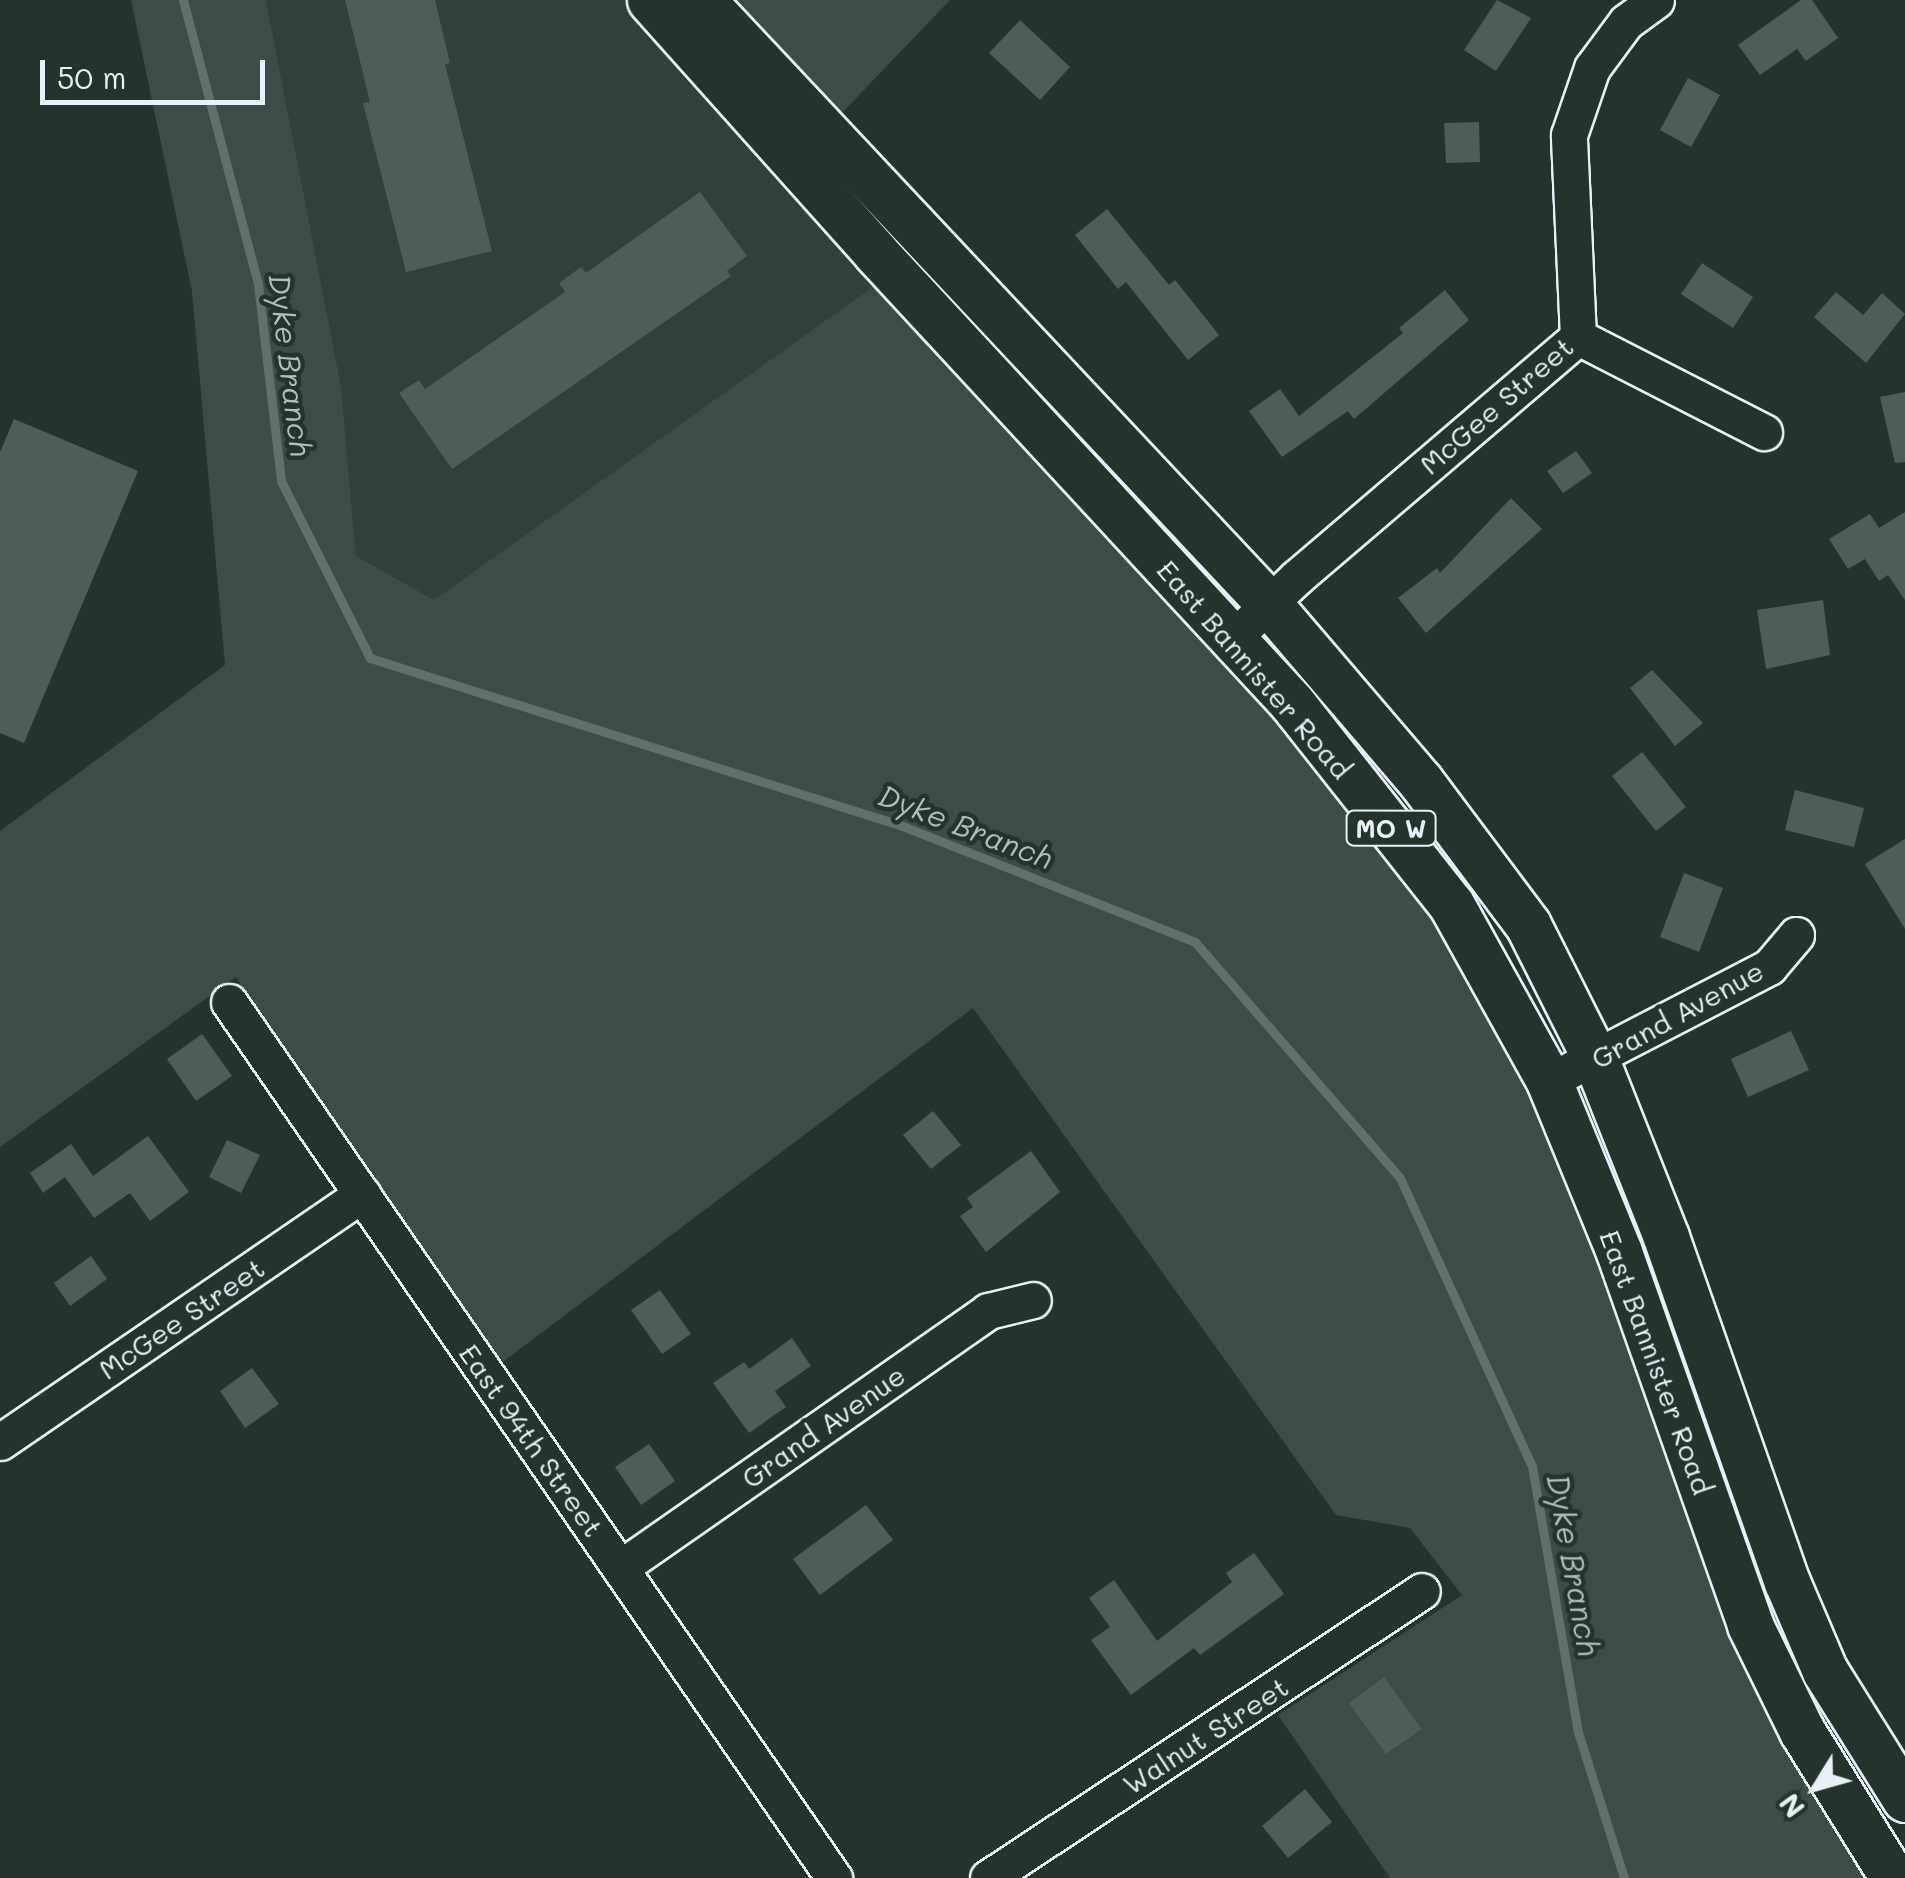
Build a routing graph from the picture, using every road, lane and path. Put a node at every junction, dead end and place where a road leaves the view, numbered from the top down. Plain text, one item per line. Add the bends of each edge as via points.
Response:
1 (650, 0) edge
2 (702, 0) edge
3 (1656, 0) edge
4 (1578, 337) junction
5 (1764, 432) dead end
6 (1269, 604) junction
7 (1232, 639) junction
8 (1796, 936) dead end
9 (229, 1002) dead end
10 (1596, 1060) junction
11 (1549, 1080) junction
12 (362, 1194) junction
13 (1032, 1300) dead end
14 (0, 1442) edge
15 (620, 1568) junction
16 (1422, 1591) dead end
17 (1902, 1795) edge
18 (834, 1878) edge
19 (988, 1878) edge
20 (1893, 1878) edge

1 - 7 main road, East Bannister Road / MO W
2 - 6 main road, East Bannister Road / MO W
3 - 4 street, McGee Street via 1626,22 1592,68 1569,135
4 - 5 street
4 - 6 street, McGee Street
6 - 7 street, McGee Street
6 - 10 main road, East Bannister Road / MO W via 1421,782 1528,925
7 - 11 main road, East Bannister Road / MO W via 1292,703 1451,904
8 - 10 street, Grand Avenue via 1768,967
9 - 12 street, East 94th Street
10 - 11 street, Grand Avenue
10 - 17 main road, East Bannister Road / MO W via 1787,1582 1825,1671
11 - 20 main road, East Bannister Road / MO W via 1619,1252 1750,1625 1802,1731
12 - 14 street, McGee Street
12 - 15 street, East 94th Street
13 - 15 street, Grand Avenue via 988,1311
15 - 18 street, East 94th Street
16 - 19 street, Walnut Street

